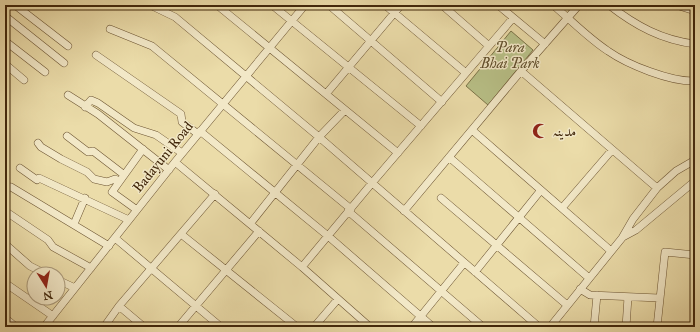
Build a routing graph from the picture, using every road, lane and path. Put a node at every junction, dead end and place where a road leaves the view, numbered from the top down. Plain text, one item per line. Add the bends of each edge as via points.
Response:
1 (15, 5) edge
2 (150, 5) edge
3 (217, 5) edge
4 (272, 5) edge
5 (305, 5) edge
6 (329, 5) edge
7 (385, 5) edge
8 (401, 5) edge
9 (442, 5) edge
10 (498, 5) edge
11 (553, 5) edge
12 (579, 5) edge
13 (610, 5) edge
14 (676, 5) edge
15 (695, 11) edge
16 (395, 13) junction
17 (5, 16) edge
18 (513, 18) junction
19 (568, 18) junction
20 (293, 20) junction
21 (110, 29) dead end
22 (5, 41) edge
23 (371, 41) junction
24 (545, 44) junction
25 (695, 44) edge
26 (68, 46) dead end
27 (489, 46) junction
28 (270, 48) junction
29 (96, 55) dead end
30 (64, 63) dead end
31 (5, 64) edge
32 (350, 67) junction
33 (521, 71) junction
34 (44, 72) dead end
35 (466, 73) junction
36 (246, 76) junction
37 (24, 80) dead end
38 (695, 81) edge
39 (326, 94) junction
40 (68, 95) dead end
41 (442, 102) junction
42 (224, 103) junction
43 (85, 107) junction
44 (345, 110) junction
45 (421, 126) junction
46 (472, 130) junction
47 (199, 133) junction
48 (67, 136) dead end
49 (319, 137) junction
50 (38, 143) dead end
51 (143, 149) junction
52 (612, 150) junction
53 (182, 153) junction
54 (398, 153) junction
55 (449, 157) junction
56 (695, 160) edge
57 (175, 162) junction
58 (296, 165) junction
59 (20, 168) dead end
60 (169, 170) junction
61 (124, 174) junction
62 (118, 181) junction
63 (695, 181) edge
64 (372, 183) junction
65 (11, 187) dead end
66 (657, 188) junction
67 (542, 190) junction
68 (274, 193) junction
69 (215, 194) junction
70 (85, 198) junction
71 (441, 198) dead end
72 (562, 208) junction
73 (137, 210) junction
74 (349, 210) junction
75 (5, 211) edge
76 (404, 211) junction
77 (520, 217) junction
78 (129, 220) junction
79 (74, 224) junction
80 (250, 224) junction
81 (259, 231) junction
82 (181, 234) junction
83 (328, 236) junction
84 (115, 238) junction
85 (622, 238) junction
86 (5, 244) edge
87 (497, 245) junction
88 (109, 246) junction
89 (611, 251) junction
90 (695, 255) edge
91 (464, 263) junction
92 (30, 266) edge
93 (302, 267) junction
94 (91, 268) junction
95 (151, 268) junction
96 (226, 271) junction
97 (475, 272) junction
98 (590, 278) junction
99 (5, 283) edge
100 (66, 284) edge
101 (75, 288) junction
102 (580, 289) junction
103 (441, 291) junction
104 (597, 295) junction
105 (628, 297) junction
106 (659, 298) junction
107 (338, 299) junction
108 (568, 305) junction
109 (119, 306) junction
110 (196, 306) junction
111 (53, 316) junction
112 (421, 316) junction
113 (5, 318) edge
114 (16, 327) edge
115 (44, 327) edge
116 (104, 327) edge
117 (144, 327) edge
118 (178, 327) edge
119 (221, 327) edge
120 (297, 327) edge
121 (314, 327) edge
122 (370, 327) edge
123 (412, 327) edge
124 (433, 327) edge
125 (483, 327) edge
126 (539, 327) edge
127 (550, 327) edge
128 (594, 327) edge
129 (626, 327) edge
130 (657, 327) edge

1 - 26 street
2 - 36 street via 175,17
3 - 28 street
4 - 20 street
5 - 20 street, Badayuni Road
6 - 23 street
7 - 16 street
8 - 16 street
9 - 27 street
10 - 18 street
11 - 19 street
12 - 19 street
13 - 25 street via 655,35
14 - 15 street
16 - 23 street
16 - 35 street
17 - 30 street
18 - 24 street
18 - 27 street
19 - 24 street
19 - 38 street via 608,51 630,62 659,74
20 - 28 street, Badayuni Road
20 - 32 street
21 - 42 street via 152,46
22 - 34 street
23 - 32 street
23 - 41 street
24 - 33 street
27 - 35 street
28 - 36 street, Badayuni Road
28 - 39 street
29 - 47 street via 181,114 182,122
31 - 37 street
32 - 39 street
32 - 45 street
33 - 46 street
33 - 52 street
35 - 41 street
36 - 42 street, Badayuni Road
36 - 49 street
39 - 44 street
40 - 43 street
41 - 45 street
42 - 47 street, Badayuni Road
42 - 58 street
43 - 51 street
43 - 53 street via 91,100 98,103 134,128 156,135
44 - 49 street
44 - 54 street
45 - 54 street
46 - 55 street
46 - 67 street
47 - 53 street, Badayuni Road
47 - 68 street
48 - 61 street
49 - 58 street
49 - 64 street
50 - 62 street via 61,159 87,172 94,179
51 - 60 street
51 - 61 street
52 - 66 street
52 - 72 street
53 - 57 street, Badayuni Road
54 - 64 street
55 - 76 street
55 - 77 street
56 - 66 street via 676,171
57 - 60 street, Badayuni Road
57 - 69 street
58 - 68 street
58 - 74 street
59 - 70 street via 37,180 39,178
60 - 73 street, Badayuni Road
61 - 62 street
62 - 73 street via 112,192
63 - 85 street via 636,230
64 - 74 street
64 - 76 street
65 - 79 street
66 - 85 street
67 - 72 street
67 - 77 street
68 - 80 street
68 - 83 street
69 - 80 street
69 - 82 street
70 - 78 street
70 - 79 street
71 - 87 street
72 - 89 street
73 - 78 street, Badayuni Road
74 - 83 street
74 - 103 street
75 - 94 street via 48,240 53,247
76 - 91 street
77 - 87 street
77 - 98 street
78 - 84 street, Badayuni Road
79 - 88 street
80 - 81 street
81 - 93 street
81 - 96 street
82 - 95 street
82 - 96 street
83 - 93 street
83 - 112 street
84 - 88 street, Badayuni Road
84 - 95 street
85 - 89 street
86 - 92 street
87 - 97 street
87 - 108 street
88 - 94 street, Badayuni Road
89 - 98 street
90 - 106 street via 664,252
91 - 97 street
91 - 103 street
93 - 107 street
94 - 101 street, Badayuni Road
95 - 109 street
95 - 110 street
96 - 110 street
96 - 120 street
97 - 126 street
98 - 102 street
99 - 111 street
100 - 101 street
101 - 111 street, Badayuni Road
102 - 104 street via 590,295
102 - 108 street
103 - 112 street
103 - 125 street
104 - 105 street
104 - 128 street
105 - 106 street
105 - 129 street
106 - 130 street
107 - 121 street
107 - 122 street
108 - 127 street
109 - 116 street
109 - 117 street
110 - 118 street
110 - 119 street
111 - 115 street, Badayuni Road
112 - 123 street
112 - 124 street
113 - 114 street

